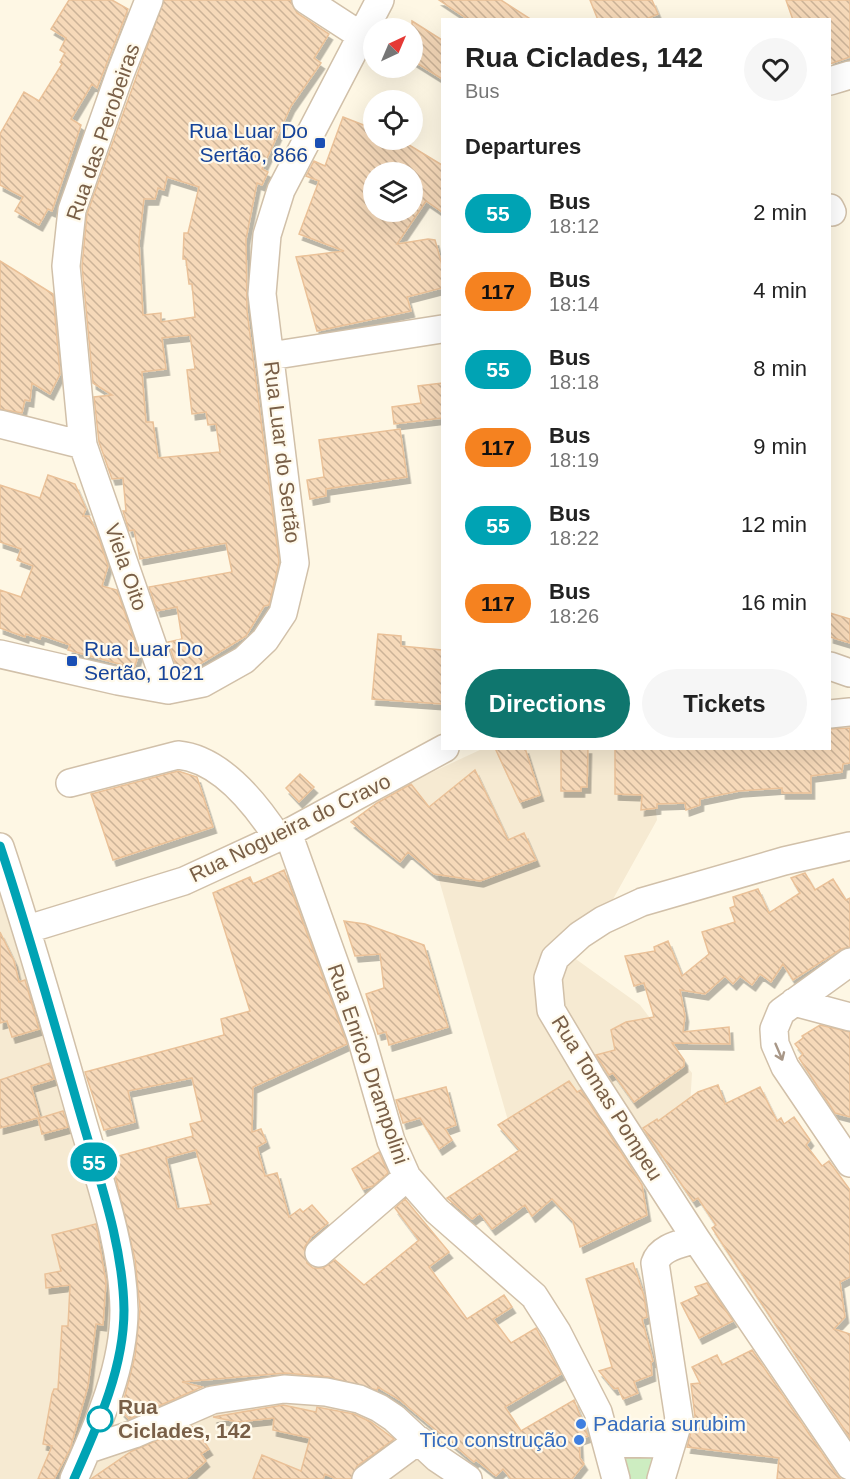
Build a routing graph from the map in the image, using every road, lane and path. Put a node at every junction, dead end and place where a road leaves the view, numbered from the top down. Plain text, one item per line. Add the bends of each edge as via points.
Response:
1 (149, 0) edge
2 (306, 0) edge
3 (380, 0) edge
4 (360, 34) junction
5 (850, 75) edge
6 (831, 81) edge
7 (441, 329) edge
8 (270, 356) junction
9 (0, 424) edge
10 (82, 445) junction
11 (0, 654) edge
12 (831, 666) edge
13 (850, 673) edge
14 (168, 690) junction
15 (850, 712) edge
16 (831, 714) edge
17 (442, 750) edge
18 (70, 783) dead end
19 (283, 836) junction
20 (0, 846) edge
21 (849, 846) edge
22 (28, 929) junction
23 (850, 962) edge
24 (794, 1002) junction
25 (850, 1017) edge
26 (850, 1163) edge
27 (406, 1177) junction
28 (696, 1239) junction
29 (319, 1253) dead end
30 (607, 1443) junction
31 (671, 1444) junction
32 (89, 1449) junction
33 (430, 1459) edge
34 (850, 1466) edge
35 (612, 1477) edge
36 (74, 1479) edge
37 (366, 1479) edge
38 (468, 1479) edge
39 (660, 1479) edge

1 - 10 street, Rua das Perobeiras via 72,210 66,266
2 - 4 street
3 - 4 street, Rua Luar do Sertão
4 - 8 street, Rua Luar do Sertão via 280,190 267,235 262,294
5 - 6 street
7 - 8 street
8 - 14 street, Rua Luar do Sertão via 296,563 283,613 265,640 244,660 203,683
9 - 10 street
10 - 14 street, Viela Oito
11 - 14 street, Rua Luar do Sertão
12 - 13 street
15 - 16 street
17 - 19 street, Rua Nogueira do Cravo
18 - 19 street, Rua Enrico Drampolini via 178,755 192,756 205,761
19 - 22 street, Rua Nogueira do Cravo via 184,881
19 - 27 street, Rua Enrico Drampolini via 361,1037 391,1141
20 - 22 street
21 - 28 street, Rua Tomas Pompeu via 642,902 603,920 555,958 548,978 551,1010
22 - 32 street via 114,1230 124,1311 117,1360
23 - 24 street
24 - 25 street
24 -> 26 street via 781,1012 774,1029 775,1044
27 - 29 street
27 - 30 street, Rua Enrico Drampolini via 437,1211 534,1296 592,1402
28 - 31 street via 665,1250 655,1263 678,1403 679,1419
28 - 34 street, Rua Tomas Pompeu
30 - 31 street
30 - 35 street, Rua Enrico Drampolini
31 - 39 street
32 - 33 street via 212,1400 284,1389 359,1399 394,1418
32 - 36 street
33 - 37 street
33 - 38 street

